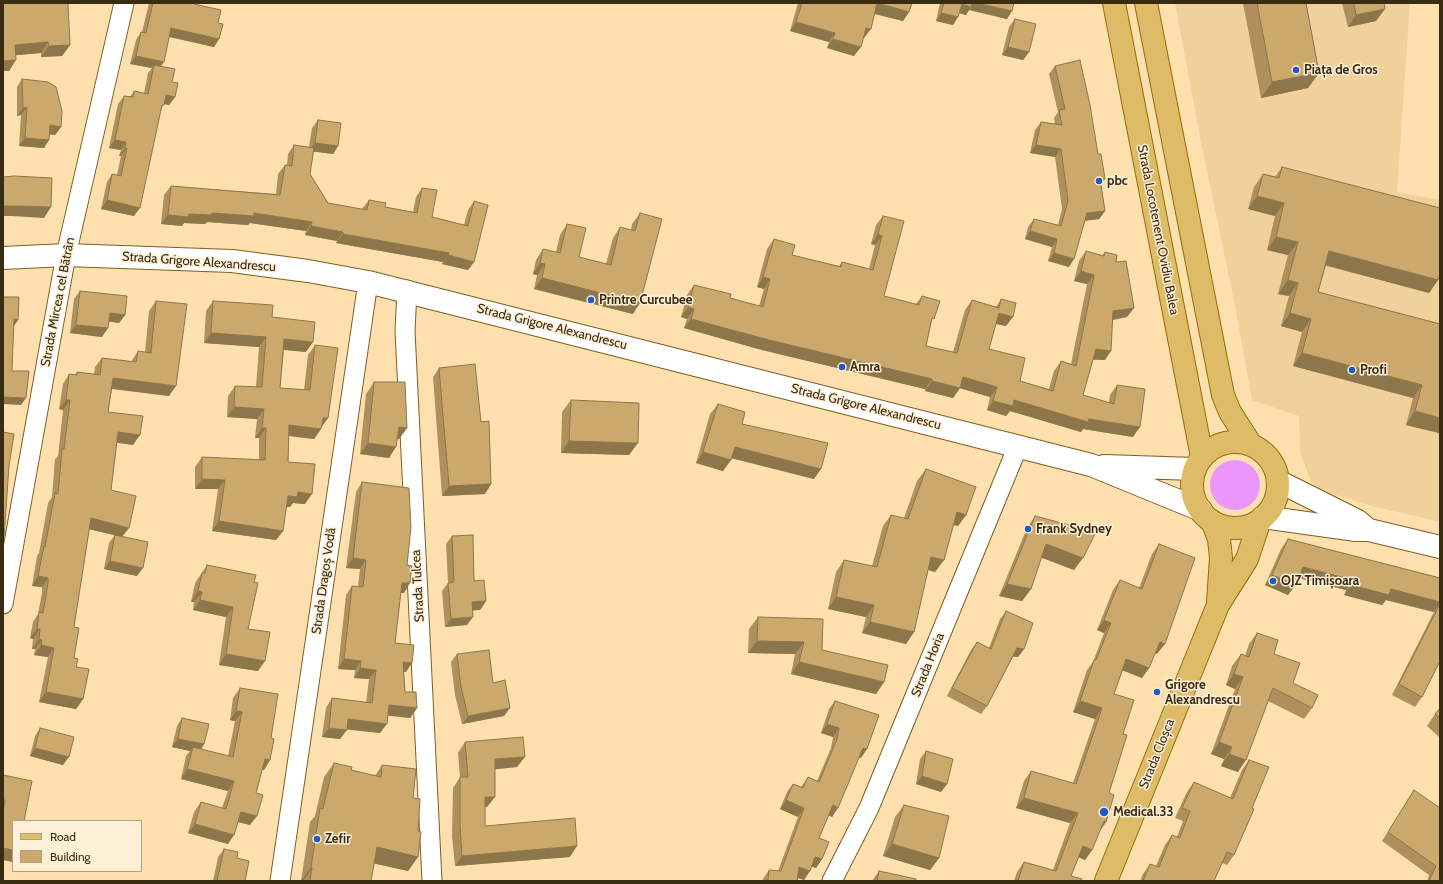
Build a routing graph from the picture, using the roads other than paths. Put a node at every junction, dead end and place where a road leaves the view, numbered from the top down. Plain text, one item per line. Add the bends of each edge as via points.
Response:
1 (124, 3) edge
2 (1114, 3) edge
3 (1146, 3) edge
4 (66, 255) junction
5 (3, 258) edge
6 (368, 282) junction
7 (407, 290) junction
8 (1251, 445) junction
9 (1018, 446) junction
10 (1199, 463) junction
11 (1091, 465) junction
12 (1278, 481) junction
13 (1206, 516) junction
14 (1261, 519) junction
15 (1369, 530) junction
16 (1440, 547) edge
17 (3, 604) edge
18 (1218, 605) junction
19 (280, 881) edge
20 (432, 881) edge
21 (832, 881) edge
22 (1106, 881) edge

1 - 4 street, Strada Mircea cel Bătrân
2 - 10 main road, Strada Locotenent Ovidiu Balea
3 - 8 main road via 1223,395 1230,412
4 - 5 street, Strada Grigore Alexandrescu
4 - 6 street, Strada Grigore Alexandrescu via 232,262 308,271
4 - 17 street, Strada Mircea cel Bătrân
6 - 7 street, Strada Grigore Alexandrescu
6 - 19 street, Strada Dragoș Vodă
7 - 9 street, Strada Grigore Alexandrescu
7 - 20 street, Strada Tulcea via 405,331
8 - 10 main road via 1228,442 1214,447
8 - 12 main road via 1271,461
9 - 11 street, Strada Grigore Alexandrescu
9 - 21 street, Strada Horia via 869,808
10 - 11 street, Strada Grigore Alexandrescu
10 - 13 main road via 1192,486 1196,503
11 - 13 street, Strada Grigore Alexandrescu
12 - 14 main road via 1273,505
12 - 15 street via 1358,521
13 - 14 main road via 1220,525 1236,528
13 - 18 main road, Strada Cloșca via 1219,540
14 - 15 street
14 - 18 main road, Strada Cloșca via 1247,559
15 - 16 street
18 - 22 main road, Strada Cloșca

